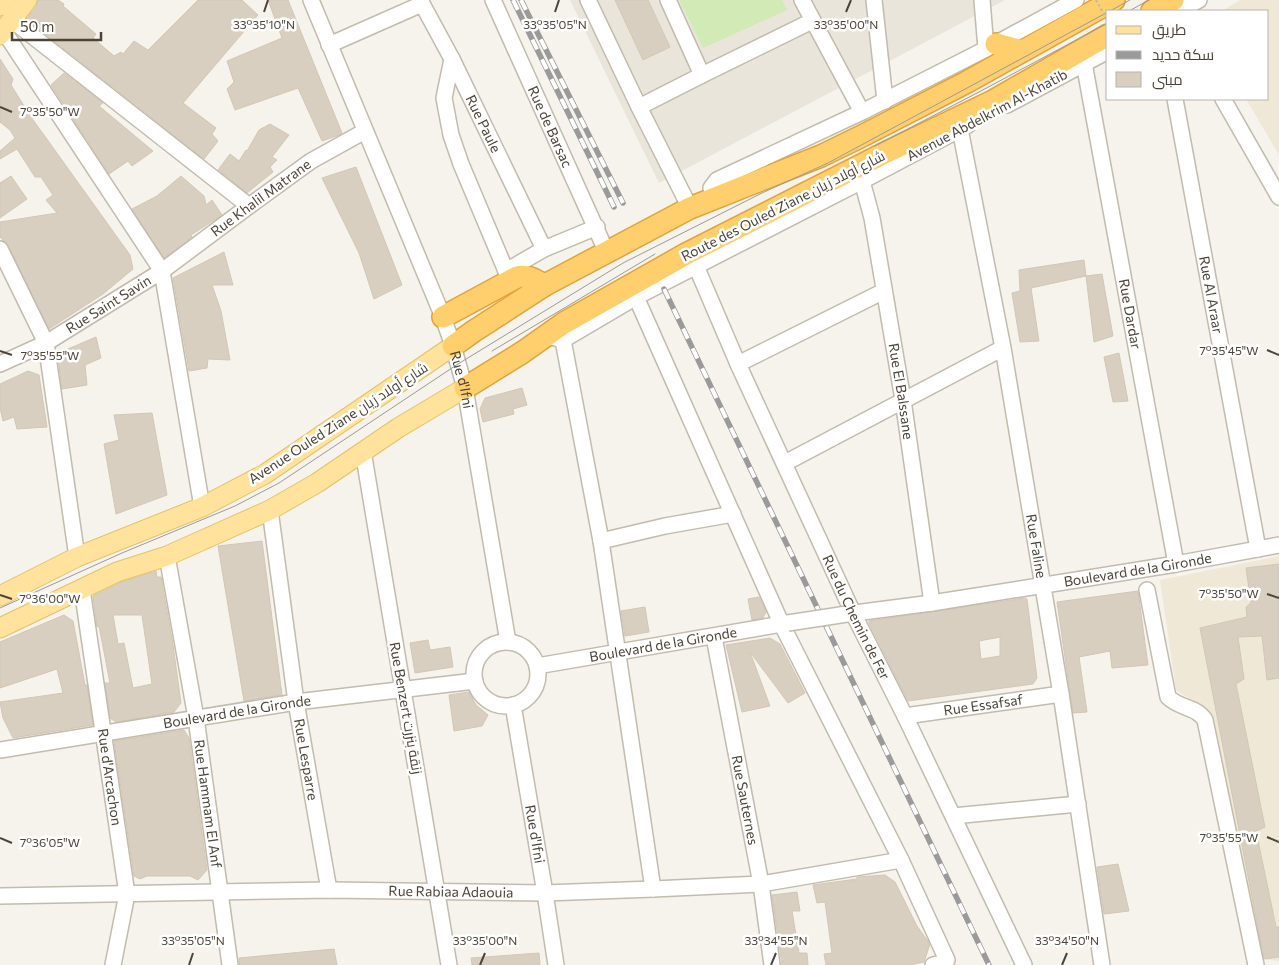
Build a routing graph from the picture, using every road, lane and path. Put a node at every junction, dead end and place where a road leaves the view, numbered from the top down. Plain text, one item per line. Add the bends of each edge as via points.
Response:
1 (5, 0) edge
2 (27, 0) edge
3 (311, 0) edge
4 (493, 0) edge
5 (588, 0) edge
6 (668, 0) edge
7 (802, 0) edge
8 (874, 0) edge
9 (982, 0) edge
10 (1076, 0) edge
11 (1096, 0) edge
12 (1114, 0) edge
13 (1173, 0) edge
14 (1199, 0) edge
15 (421, 2) edge
16 (1154, 10) edge
17 (1181, 10) edge
18 (1106, 18) edge
19 (812, 21) junction
20 (4, 23) edge
21 (1106, 36) edge
22 (329, 45) junction
23 (991, 47) junction
24 (1022, 52) junction
25 (1106, 52) edge
26 (452, 59) junction
27 (1084, 63) junction
28 (702, 75) junction
29 (1175, 100) edge
30 (1224, 100) edge
31 (885, 101) junction
32 (1003, 101) junction
33 (639, 107) junction
34 (862, 112) junction
35 (960, 129) junction
36 (365, 131) junction
37 (862, 181) junction
38 (713, 198) junction
39 (1279, 198) edge
40 (248, 206) junction
41 (690, 208) junction
42 (597, 226) junction
43 (718, 237) junction
44 (0, 249) edge
45 (544, 249) junction
46 (607, 252) junction
47 (696, 266) junction
48 (162, 271) junction
49 (506, 276) junction
50 (545, 285) junction
51 (884, 291) junction
52 (636, 297) junction
53 (506, 311) joint
54 (443, 317) junction
55 (555, 338) junction
56 (46, 343) junction
57 (453, 346) junction
58 (1003, 348) junction
59 (0, 364) edge
60 (738, 364) junction
61 (464, 388) junction
62 (903, 400) junction
63 (363, 451) junction
64 (785, 463) junction
65 (202, 507) junction
66 (270, 510) junction
67 (733, 514) junction
68 (601, 541) junction
69 (1279, 545) edge
70 (1258, 549) junction
71 (167, 556) junction
72 (77, 557) junction
73 (1176, 564) junction
74 (1042, 585) junction
75 (82, 589) junction
76 (1147, 590) dead end
77 (0, 596) edge
78 (932, 603) junction
79 (850, 614) junction
80 (785, 624) junction
81 (0, 628) edge
82 (714, 637) junction
83 (508, 642) junction
84 (618, 652) junction
85 (537, 666) junction
86 (475, 680) junction
87 (403, 688) junction
88 (1061, 694) junction
89 (296, 702) junction
90 (513, 705) junction
91 (905, 716) junction
92 (196, 718) junction
93 (104, 734) junction
94 (0, 750) edge
95 (1078, 804) junction
96 (953, 816) junction
97 (900, 860) junction
98 (761, 884) junction
99 (329, 890) junction
100 (653, 890) junction
101 (220, 892) junction
102 (438, 893) junction
103 (545, 893) junction
104 (127, 894) junction
105 (0, 896) edge
106 (113, 965) edge
107 (230, 965) edge
108 (449, 965) edge
109 (556, 965) edge
110 (772, 965) edge
111 (933, 965) edge
112 (1024, 965) edge
113 (1102, 965) edge
114 (1256, 965) edge

1 - 20 main road
2 - 20 main road
3 - 22 street, Rue d'Ifni
4 - 42 street, Rue de Barsac
5 - 33 street
6 - 28 street
7 - 19 street
8 - 31 street
9 - 23 street
10 - 23 street
11 - 18 path, bridge
12 - 24 highway, Route des Ouled Ziane شارع أولاد زيان
13 - 16 highway
14 - 17 street
15 - 22 street
15 - 26 street, Rue Paule
19 - 28 street
19 - 34 street
20 - 40 street
20 - 48 street
21 - 32 highway, Route des Ouled Ziane شارع أولاد زيان
22 - 36 street, Rue d'Ifni
23 - 24 highway
23 - 31 street
24 - 38 highway, Route des Ouled Ziane شارع أولاد زيان via 821,156
25 - 27 street, Avenue Abdelkrim Al-Khatib
26 - 45 street, Rue Paule
26 - 49 street via 444,98 451,135
27 - 32 street, Avenue Abdelkrim Al-Khatib
27 - 73 street, Rue Dardar
28 - 33 street
29 - 70 street, Rue Al Araar
30 - 39 street
31 - 34 street
32 - 35 street, Avenue Abdelkrim Al-Khatib
32 - 43 highway, Route des Ouled Ziane شارع أولاد زيان
33 - 41 street
34 - 38 street via 717,180 711,188
35 - 37 street, Avenue Abdelkrim Al-Khatib
35 - 58 street, Rue Faline
36 - 40 street, Rue Khalil Matrane via 311,161
36 - 54 street, Rue d'Ifni
37 - 47 street, Avenue Abdelkrim Al-Khatib
37 - 51 street, Rue El Balssane via 872,218
38 - 41 highway, Route des Ouled Ziane شارع أولاد زيان
40 - 48 street, Rue Khalil Matrane
41 - 46 highway, Route des Ouled Ziane شارع أولاد زيان
42 - 45 street
42 - 46 street, Rue de Barsac
43 - 47 highway
43 - 55 highway, Route des Ouled Ziane شارع أولاد زيان via 579,314
44 - 56 street
45 - 49 street
46 - 50 highway, Route des Ouled Ziane شارع أولاد زيان
47 - 52 street, Avenue Abdelkrim Al-Khatib
47 - 60 street, Rue du Chemin de Fer
48 - 56 street, Rue Saint Savin
48 - 65 street
49 - 50 highway via 521,276
49 - 54 highway
50 - 53 highway, Route des Ouled Ziane شارع أولاد زيان
51 - 60 street
51 - 62 street, Rue El Balssane
52 - 55 street, Avenue Abdelkrim Al-Khatib
52 - 67 street
53 - 57 highway, Avenue Ouled Ziane شارع أولاد زيان
54 - 57 street, Rue d'Ifni
55 - 61 highway, Route des Ouled Ziane شارع أولاد زيان via 523,352
55 - 68 street
56 - 59 street, Rue Saint Savin
56 - 72 street
57 - 61 street, Rue d'Ifni
57 - 65 main road, Avenue Ouled Ziane شارع أولاد زيان via 265,474
58 - 62 street
58 - 74 street, Rue Faline
60 - 64 street, Rue du Chemin de Fer
61 - 63 main road
61 - 83 street, Rue d'Ifni
62 - 64 street
62 - 78 street, Rue El Balssane
63 - 66 main road
63 - 87 street, Rue Benzert زنقة بنزرت
64 - 79 street, Rue du Chemin de Fer
65 - 72 main road, Avenue Ouled Ziane شارع أولاد زيان
66 - 71 main road
66 - 89 street, Rue Lesparre
67 - 68 street
67 - 80 street
68 - 84 street
69 - 70 street, Boulevard de la Gironde
70 - 73 street, Boulevard de la Gironde
71 - 75 main road via 117,572
71 - 92 street, Rue Hammam El Anf
72 - 77 main road, Avenue Ouled Ziane شارع أولاد زيان
73 - 74 street, Boulevard de la Gironde
74 - 78 street, Boulevard de la Gironde
74 - 88 street, Rue Faline
75 - 81 main road
75 - 93 street, Rue d'Arcachon
76 - 114 street via 1168,697 1200,713 1205,720
78 - 79 street, Boulevard de la Gironde
79 - 80 street, Boulevard de la Gironde, bridge
79 - 91 street, Rue du Chemin de Fer
80 - 82 street, Boulevard de la Gironde
80 - 97 street
82 - 84 street, Boulevard de la Gironde
82 - 98 street, Rue Sauternes
83 - 85 street via 527,649
83 - 86 street via 492,645 480,656
84 - 85 street, Boulevard de la Gironde
84 - 100 street
85 - 90 street via 533,691
86 - 87 street, Boulevard de la Gironde
86 - 90 street via 489,700
87 - 89 street, Boulevard de la Gironde
87 - 102 street, Rue Benzert زنقة بنزرت
88 - 91 street, Rue Essafsaf
88 - 95 street, Rue Faline
89 - 92 street, Boulevard de la Gironde
89 - 99 street, Rue Lesparre
90 - 103 street, Rue d'Ifni
91 - 96 street, Rue du Chemin de Fer
92 - 93 street, Boulevard de la Gironde
92 - 101 street, Rue Hammam El Anf
93 - 94 street, Boulevard de la Gironde
93 - 104 street, Rue d'Arcachon
95 - 96 street
95 - 113 street, Rue Faline
96 - 112 street, Rue du Chemin de Fer
97 - 98 street, Rue Rabiaa Adaouia
97 - 111 street via 947,960
98 - 100 street, Rue Rabiaa Adaouia
98 - 110 street, Rue Sauternes
99 - 101 street, Rue Rabiaa Adaouia
99 - 102 street, Rue Rabiaa Adaouia
100 - 103 street, Rue Rabiaa Adaouia
101 - 104 street, Rue Rabiaa Adaouia
101 - 107 street, Rue Hammam El Anf
102 - 103 street, Rue Rabiaa Adaouia
102 - 108 street, Rue Benzert زنقة بنزرت
103 - 109 street, Rue d'Ifni
104 - 105 street, Rue Rabiaa Adaouia
104 - 106 street, Rue d'Arcachon

